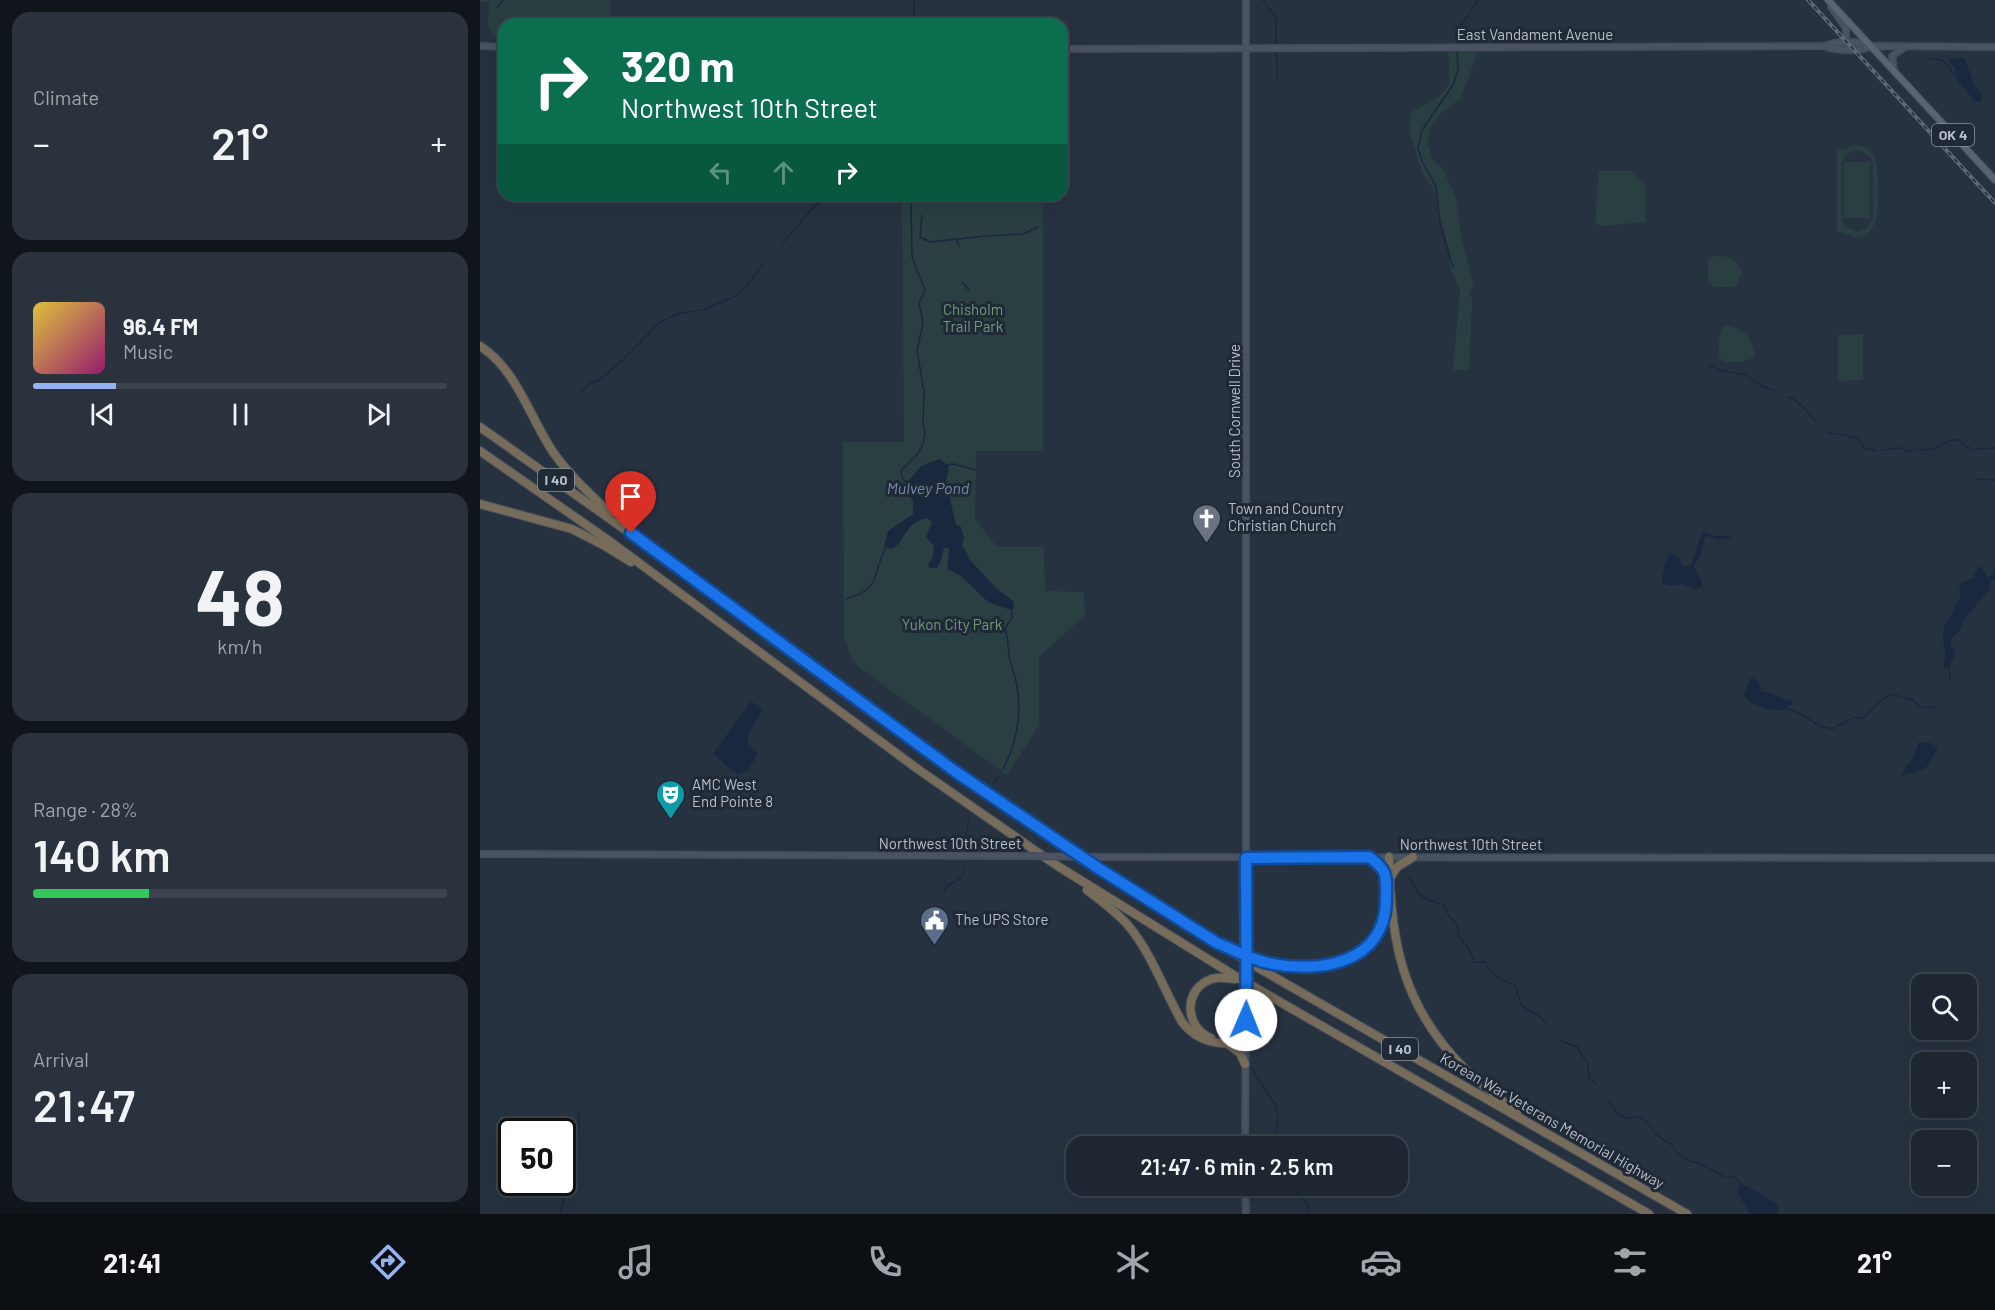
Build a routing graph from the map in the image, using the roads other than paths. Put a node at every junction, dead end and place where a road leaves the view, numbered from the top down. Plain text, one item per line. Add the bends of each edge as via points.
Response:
1 (1246, 0) edge
2 (1827, 0) edge
3 (1838, 44) junction
4 (480, 46) edge
5 (1824, 46) junction
6 (1871, 46) junction
7 (1906, 46) junction
8 (498, 47) edge
9 (1245, 47) junction
10 (1995, 47) edge
11 (1068, 49) edge
12 (1894, 71) junction
13 (1995, 180) edge
14 (480, 346) edge
15 (480, 428) edge
16 (480, 451) edge
17 (480, 504) edge
18 (631, 533) junction
19 (702, 609) junction
20 (480, 854) edge
21 (1369, 857) junction
22 (1388, 857) junction
23 (1413, 857) junction
24 (1246, 858) junction
25 (1995, 858) edge
26 (1056, 865) junction
27 (1388, 876) junction
28 (1217, 943) junction
29 (1240, 979) junction
30 (1245, 1042) junction
31 (1227, 1044) junction
32 (1245, 1064) junction
33 (1545, 1132) junction
34 (1245, 1136) edge
35 (1245, 1196) edge
36 (1246, 1214) edge
37 (1649, 1214) edge
38 (1687, 1214) edge

1 - 9 main road, South Cornwell Drive
2 - 3 main road via 1847,30
2 - 6 main road, OK 4
3 - 5 main road, East Vandament Avenue
3 - 6 main road, East Vandament Avenue
4 - 8 main road
5 - 6 main road, East Vandament Avenue
5 - 9 main road, East Vandament Avenue
6 - 7 main road, East Vandament Avenue
6 - 12 main road, OK 4
7 - 10 main road, East Vandament Avenue
7 - 12 main road via 1892,56
9 - 11 main road, East Vandament Avenue
9 - 24 main road, South Cornwell Drive
12 - 13 main road, OK 4
14 - 18 highway via 505,368 565,467
15 - 18 highway, Korean War Veterans Memorial Highway / I 40
16 - 19 highway, I 40
17 - 19 highway via 554,523 590,537
18 - 28 highway, Korean War Veterans Memorial Highway / I 40 via 956,772 1115,880
19 - 26 highway, I 40 via 886,747
20 - 24 main road, Northwest 10th Street, bridge
21 - 22 main road, Northwest 10th Street
21 - 24 main road, Northwest 10th Street
21 - 27 highway
22 - 23 main road, Northwest 10th Street
22 - 27 highway
23 - 25 main road, Northwest 10th Street
23 - 27 highway
24 - 30 main road, South Cornwell Drive, bridge
26 - 29 highway, I 40
26 - 31 highway via 1127,924 1190,1032 1206,1041
27 - 28 highway via 1380,928 1367,947 1345,960 1324,966 1288,966
27 - 33 highway via 1397,948 1409,986 1429,1024 1468,1072
28 - 33 highway, Korean War Veterans Memorial Highway / I 40
29 - 30 highway via 1219,978 1203,983 1195,992 1190,1010 1195,1026 1207,1037
29 - 37 highway, I 40
30 - 31 highway
30 - 32 main road, South Cornwell Drive
31 - 32 highway via 1237,1050
32 - 34 main road, South Cornwell Drive
33 - 38 highway, Korean War Veterans Memorial Highway / I 40
35 - 36 main road

